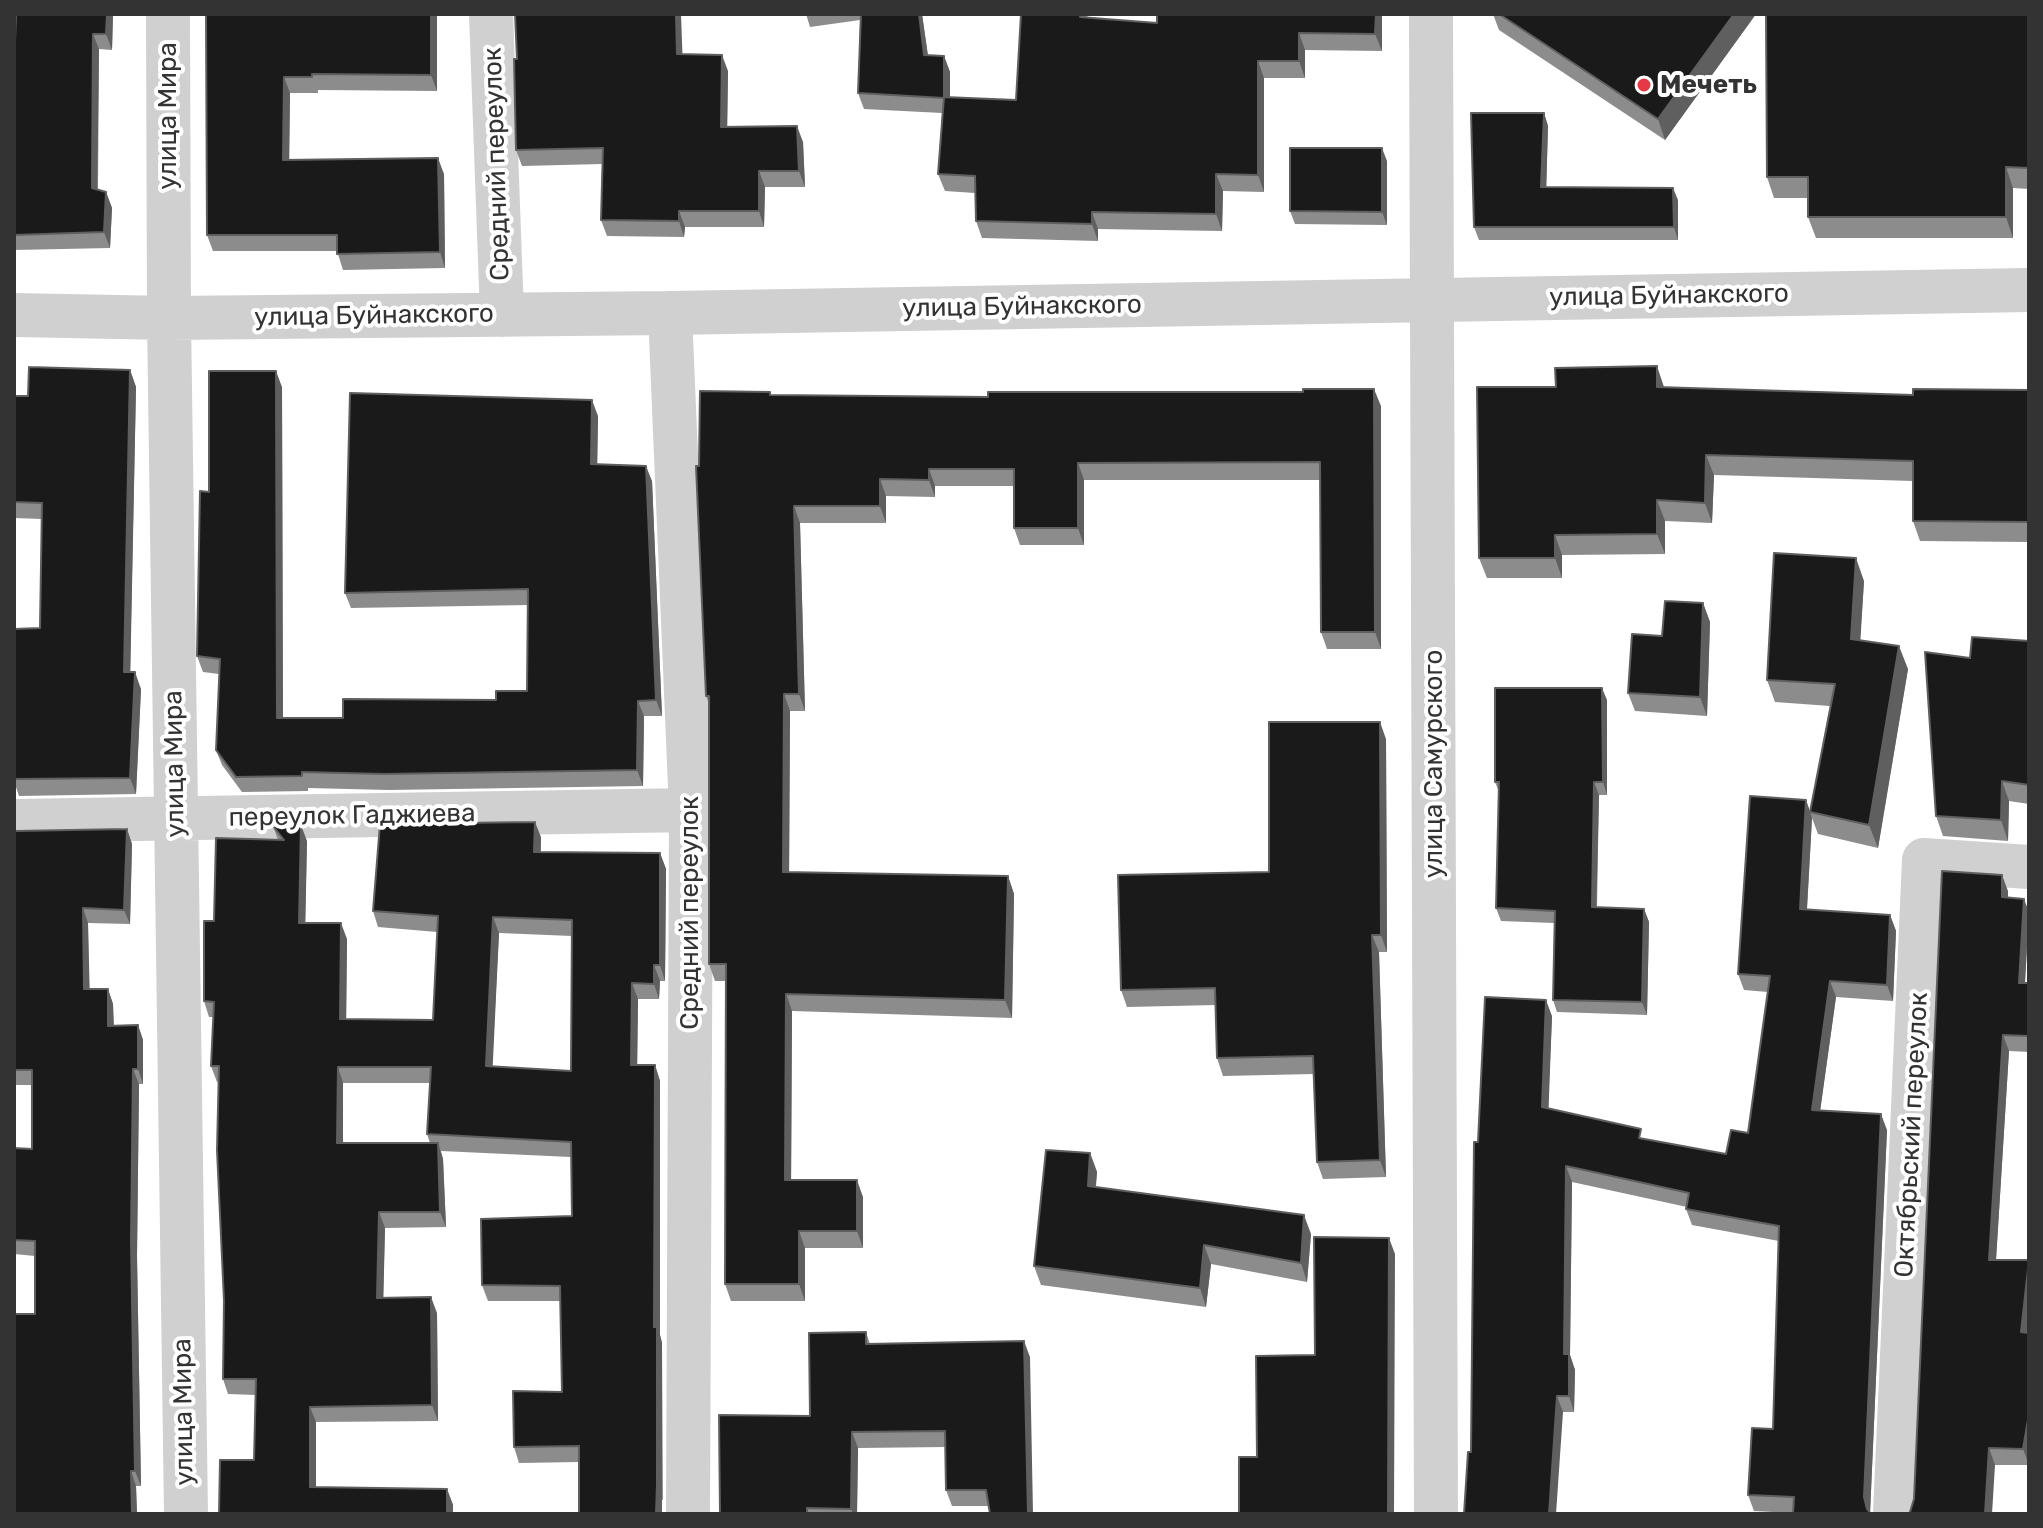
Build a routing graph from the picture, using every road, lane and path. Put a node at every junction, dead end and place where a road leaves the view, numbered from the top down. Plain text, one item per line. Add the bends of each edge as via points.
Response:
1 (168, 14) edge
2 (491, 14) edge
3 (1431, 14) edge
4 (2029, 290) edge
5 (1433, 300) junction
6 (670, 313) junction
7 (14, 315) edge
8 (502, 315) junction
9 (169, 318) junction
10 (691, 810) junction
11 (175, 819) junction
12 (14, 821) edge
13 (2029, 867) edge
14 (186, 1514) edge
15 (688, 1514) edge
16 (1436, 1514) edge
17 (1895, 1514) edge

1 - 9 street, улица Мира
2 - 8 street, Средний переулок
3 - 5 street, улица Самурского
4 - 5 street, улица Буйнакского
5 - 6 street, улица Буйнакского
5 - 16 street, улица Самурского
6 - 8 street, улица Буйнакского
6 - 10 street, Средний переулок
7 - 9 street, улица Буйнакского
8 - 9 street, улица Буйнакского
9 - 11 street, улица Мира
10 - 11 street, переулок Гаджиева
10 - 15 street, Средний переулок
11 - 12 street, переулок Гаджиева
11 - 14 street, улица Мира
13 - 17 street, Октябрьский переулок via 1924,860

